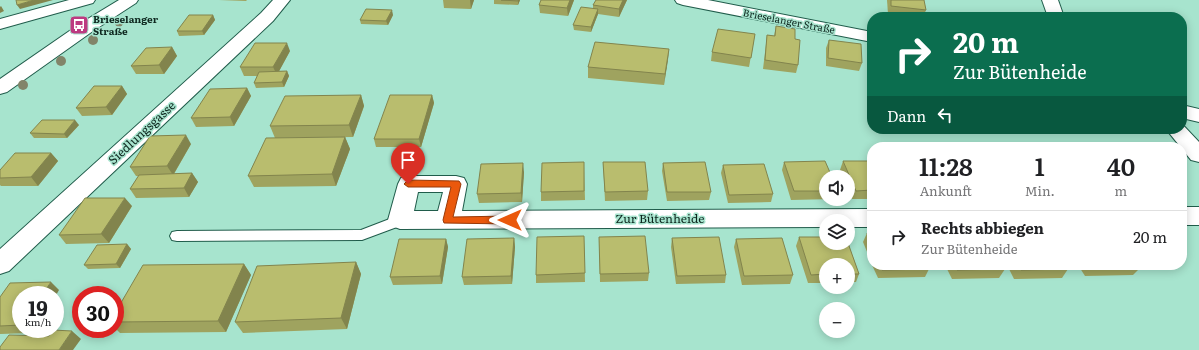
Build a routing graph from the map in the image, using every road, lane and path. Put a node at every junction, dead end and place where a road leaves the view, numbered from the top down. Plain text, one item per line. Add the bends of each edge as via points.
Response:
1 (87, 0) edge
2 (130, 0) edge
3 (282, 0) edge
4 (683, 0) edge
5 (1050, 0) edge
6 (1054, 12) edge
7 (0, 24) edge
8 (867, 36) edge
9 (0, 88) edge
10 (1187, 112) edge
11 (1199, 116) edge
12 (1180, 134) edge
13 (1199, 155) edge
14 (1187, 216) edge
15 (1199, 216) edge
16 (867, 218) edge
17 (400, 220) junction
18 (448, 220) junction
19 (177, 236) dead end
20 (0, 264) edge

1 - 7 street
2 - 9 street
3 - 20 street, Siedlungsgasse via 267,17
4 - 8 street, Brieselanger Straße
5 - 6 street
10 - 11 street
12 - 13 street
14 - 15 street
16 - 18 street, Zur Bütenheide
17 - 18 street, Zur Bütenheide
17 - 18 street via 408,184 456,184
17 - 19 lane via 362,235

